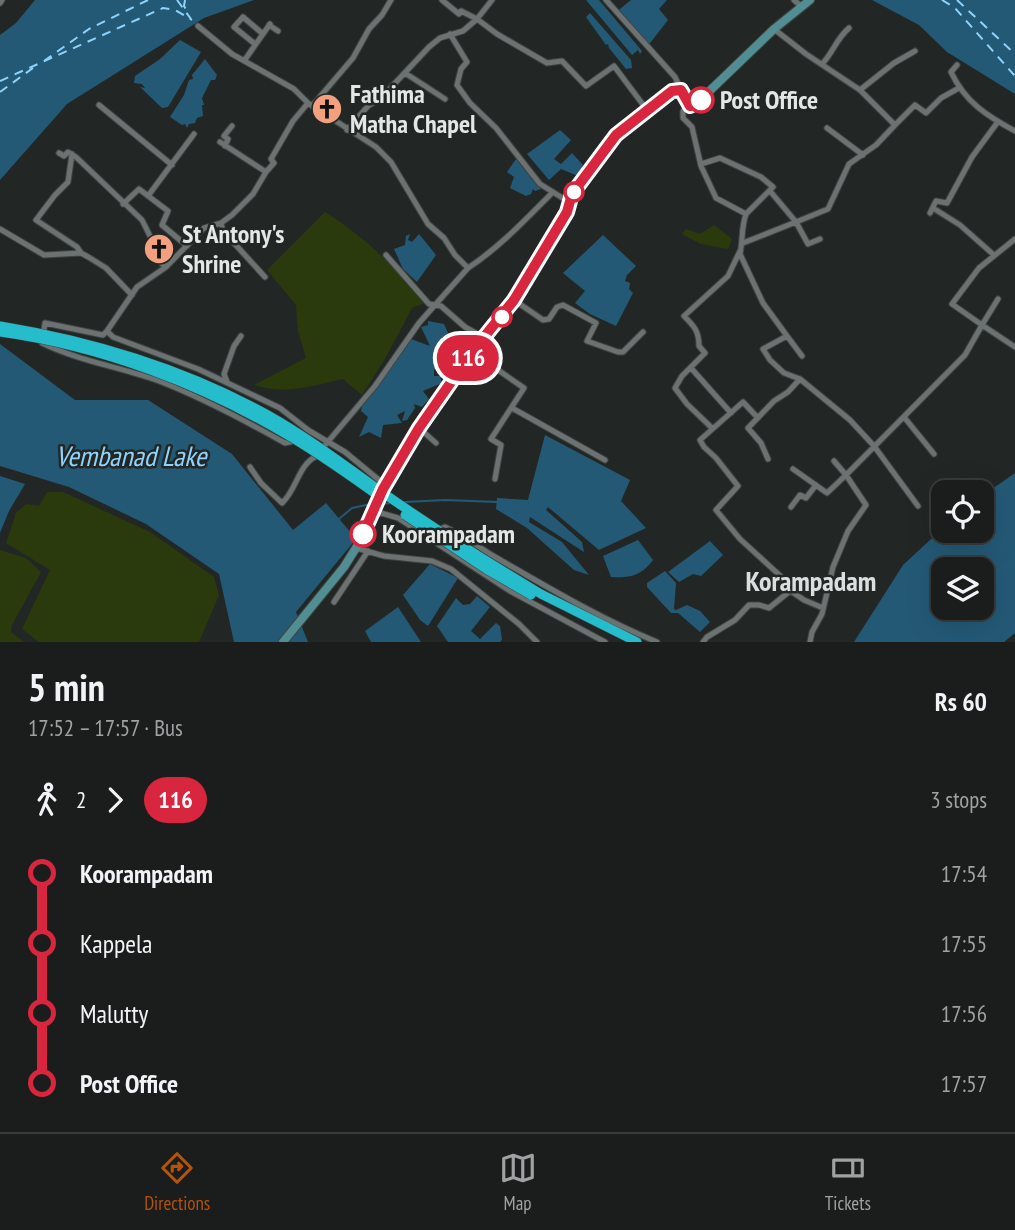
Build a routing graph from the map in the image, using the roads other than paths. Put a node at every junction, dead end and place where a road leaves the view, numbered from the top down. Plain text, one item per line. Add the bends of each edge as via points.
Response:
1 (391, 0) edge
2 (442, 0) edge
3 (492, 0) edge
4 (606, 0) edge
5 (810, 0) edge
6 (797, 3) edge
7 (477, 19) junction
8 (198, 26) dead end
9 (849, 28) dead end
10 (774, 29) junction
11 (278, 31) dead end
12 (263, 34) junction
13 (450, 34) junction
14 (255, 44) junction
15 (915, 51) dead end
16 (244, 61) junction
17 (822, 65) junction
18 (957, 65) dead end
19 (405, 73) junction
20 (959, 88) junction
21 (681, 90) junction
22 (860, 90) junction
23 (445, 99) dead end
24 (310, 104) junction
25 (99, 105) dead end
26 (690, 106) junction
27 (647, 110) junction
28 (997, 123) junction
29 (232, 125) dead end
30 (895, 125) junction
31 (827, 128) dead end
32 (347, 130) junction
33 (1015, 131) edge
34 (194, 134) dead end
35 (59, 152) dead end
36 (72, 154) junction
37 (863, 155) junction
38 (172, 164) junction
39 (701, 164) junction
40 (266, 172) junction
41 (770, 191) junction
42 (553, 192) junction
43 (148, 196) junction
44 (569, 202) junction
45 (123, 204) junction
46 (746, 214) junction
47 (796, 222) junction
48 (221, 223) junction
49 (0, 229) edge
50 (820, 239) dead end
51 (1015, 239) edge
52 (743, 243) junction
53 (187, 246) junction
54 (740, 251) junction
55 (81, 253) junction
56 (386, 255) dead end
57 (994, 255) junction
58 (166, 267) junction
59 (468, 268) junction
60 (265, 277) dead end
61 (132, 295) junction
62 (998, 299) dead end
63 (514, 300) junction
64 (435, 306) junction
65 (982, 325) junction
66 (0, 326) edge
67 (107, 331) junction
68 (0, 332) edge
69 (643, 332) dead end
70 (98, 335) junction
71 (241, 336) dead end
72 (787, 336) junction
73 (483, 337) junction
74 (1015, 347) edge
75 (472, 352) junction
76 (802, 356) dead end
77 (87, 359) junction
78 (691, 368) junction
79 (800, 379) junction
80 (227, 382) junction
81 (512, 408) junction
82 (731, 413) junction
83 (904, 417) junction
84 (758, 418) junction
85 (305, 427) junction
86 (419, 428) junction
87 (712, 428) junction
88 (328, 441) junction
89 (436, 443) dead end
90 (874, 446) junction
91 (934, 454) dead end
92 (768, 459) dead end
93 (605, 460) dead end
94 (834, 461) dead end
95 (250, 467) dead end
96 (793, 469) dead end
97 (846, 475) junction
98 (495, 479) dead end
99 (816, 485) junction
100 (384, 487) junction
101 (918, 506) dead end
102 (791, 507) dead end
103 (372, 512) junction
104 (428, 538) junction
105 (356, 548) junction
106 (368, 551) junction
107 (790, 591) junction
108 (540, 597) junction
109 (334, 601) dead end
110 (823, 608) junction
111 (283, 642) edge
112 (537, 642) edge
113 (604, 642) edge
114 (622, 642) edge
115 (637, 642) edge
116 (657, 642) edge
117 (703, 642) edge
118 (810, 642) edge

1 - 24 street via 353,58
2 - 7 street via 458,14 461,11
3 - 7 street
4 - 21 street via 675,77
5 - 6 main road
6 - 10 main road
7 - 13 street via 463,31
7 - 27 street via 547,63 562,61 586,86 614,66
8 - 16 street
9 - 17 street
10 - 17 street
10 - 26 main road
11 - 12 street via 270,24
12 - 14 street
12 - 14 street via 243,17 234,27
13 - 19 street via 429,47
13 - 42 street via 467,62 457,85 540,184
14 - 16 street
15 - 22 street
16 - 24 street via 294,89
17 - 22 street
18 - 20 street via 951,72
19 - 23 street
19 - 32 street
20 - 28 street
20 - 30 street via 926,113 915,105
21 - 26 main road
21 - 27 main road via 672,91
22 - 30 street
24 - 32 street
24 - 40 street via 276,148 271,159 274,163
25 - 38 street
26 - 39 street via 683,111 683,118 692,127
27 - 44 main road via 616,135
28 - 33 street
28 - 57 street via 972,156 947,203 936,201 932,210 960,225
29 - 40 street via 223,144
30 - 37 street
31 - 37 street
32 - 59 street via 391,162 428,224
34 - 38 street
35 - 36 street
36 - 45 street
36 - 55 street via 68,183 36,220
37 - 47 street via 849,164 828,209
38 - 43 street
39 - 41 street via 720,158 761,177 773,187
39 - 46 street via 716,198
40 - 48 street via 253,194
41 - 46 street
41 - 47 street
42 - 44 street
42 - 59 street via 506,240
43 - 45 street via 139,189
43 - 53 street via 168,211 162,225
44 - 63 main road
45 - 58 street via 142,220 155,244 150,253
46 - 52 street via 740,235
47 - 50 street via 808,244
47 - 52 street
48 - 53 street via 204,228
48 - 60 street via 223,231
49 - 55 street via 44,255
51 - 57 street
52 - 54 street
53 - 58 street
54 - 72 street via 763,303
54 - 78 street via 728,276 684,316 699,334 699,346 705,353
55 - 61 street via 106,268
56 - 64 street
57 - 65 street via 952,304
58 - 61 street
59 - 64 street
61 - 67 street
62 - 65 street
63 - 69 street via 543,320 557,307 573,309 596,323 587,341 618,352
63 - 73 main road
64 - 73 street
64 - 88 street
65 - 74 street
65 - 83 street via 965,355
66 - 108 highway, bridge via 129,356 239,400 316,445
67 - 70 street
67 - 80 street
68 - 108 highway, bridge via 126,362 234,407 291,437 440,539
70 - 77 street
70 - 77 street via 45,323 42,343
71 - 80 street via 223,374
72 - 76 street
72 - 79 street via 763,349 784,373
73 - 75 main road
75 - 81 street via 524,388
75 - 86 main road
77 - 85 street via 158,381 285,443 294,442
78 - 82 street
78 - 87 street via 675,388
79 - 84 street
79 - 90 street
80 - 85 street via 280,408
81 - 93 street
81 - 98 street via 491,439 502,445
82 - 84 street via 743,402
82 - 87 street
83 - 90 street
83 - 91 street
84 - 92 street via 748,428
85 - 88 street
86 - 89 street
86 - 100 main road
87 - 107 street via 700,440 738,486 716,510 787,582
88 - 95 street via 282,503
88 - 100 street
90 - 97 street
90 - 101 street
94 - 97 street
96 - 99 street
97 - 99 street via 827,493
97 - 110 street via 866,505 848,531
99 - 102 street
100 - 103 main road
103 - 104 street via 392,514
103 - 105 main road
104 - 113 street via 510,592
104 - 116 street via 445,527 455,531 562,596
105 - 106 street
105 - 111 main road
106 - 109 street
106 - 112 street via 432,561 451,569
107 - 110 street
107 - 117 street via 769,608 749,605
108 - 114 highway
108 - 115 highway
110 - 118 street

